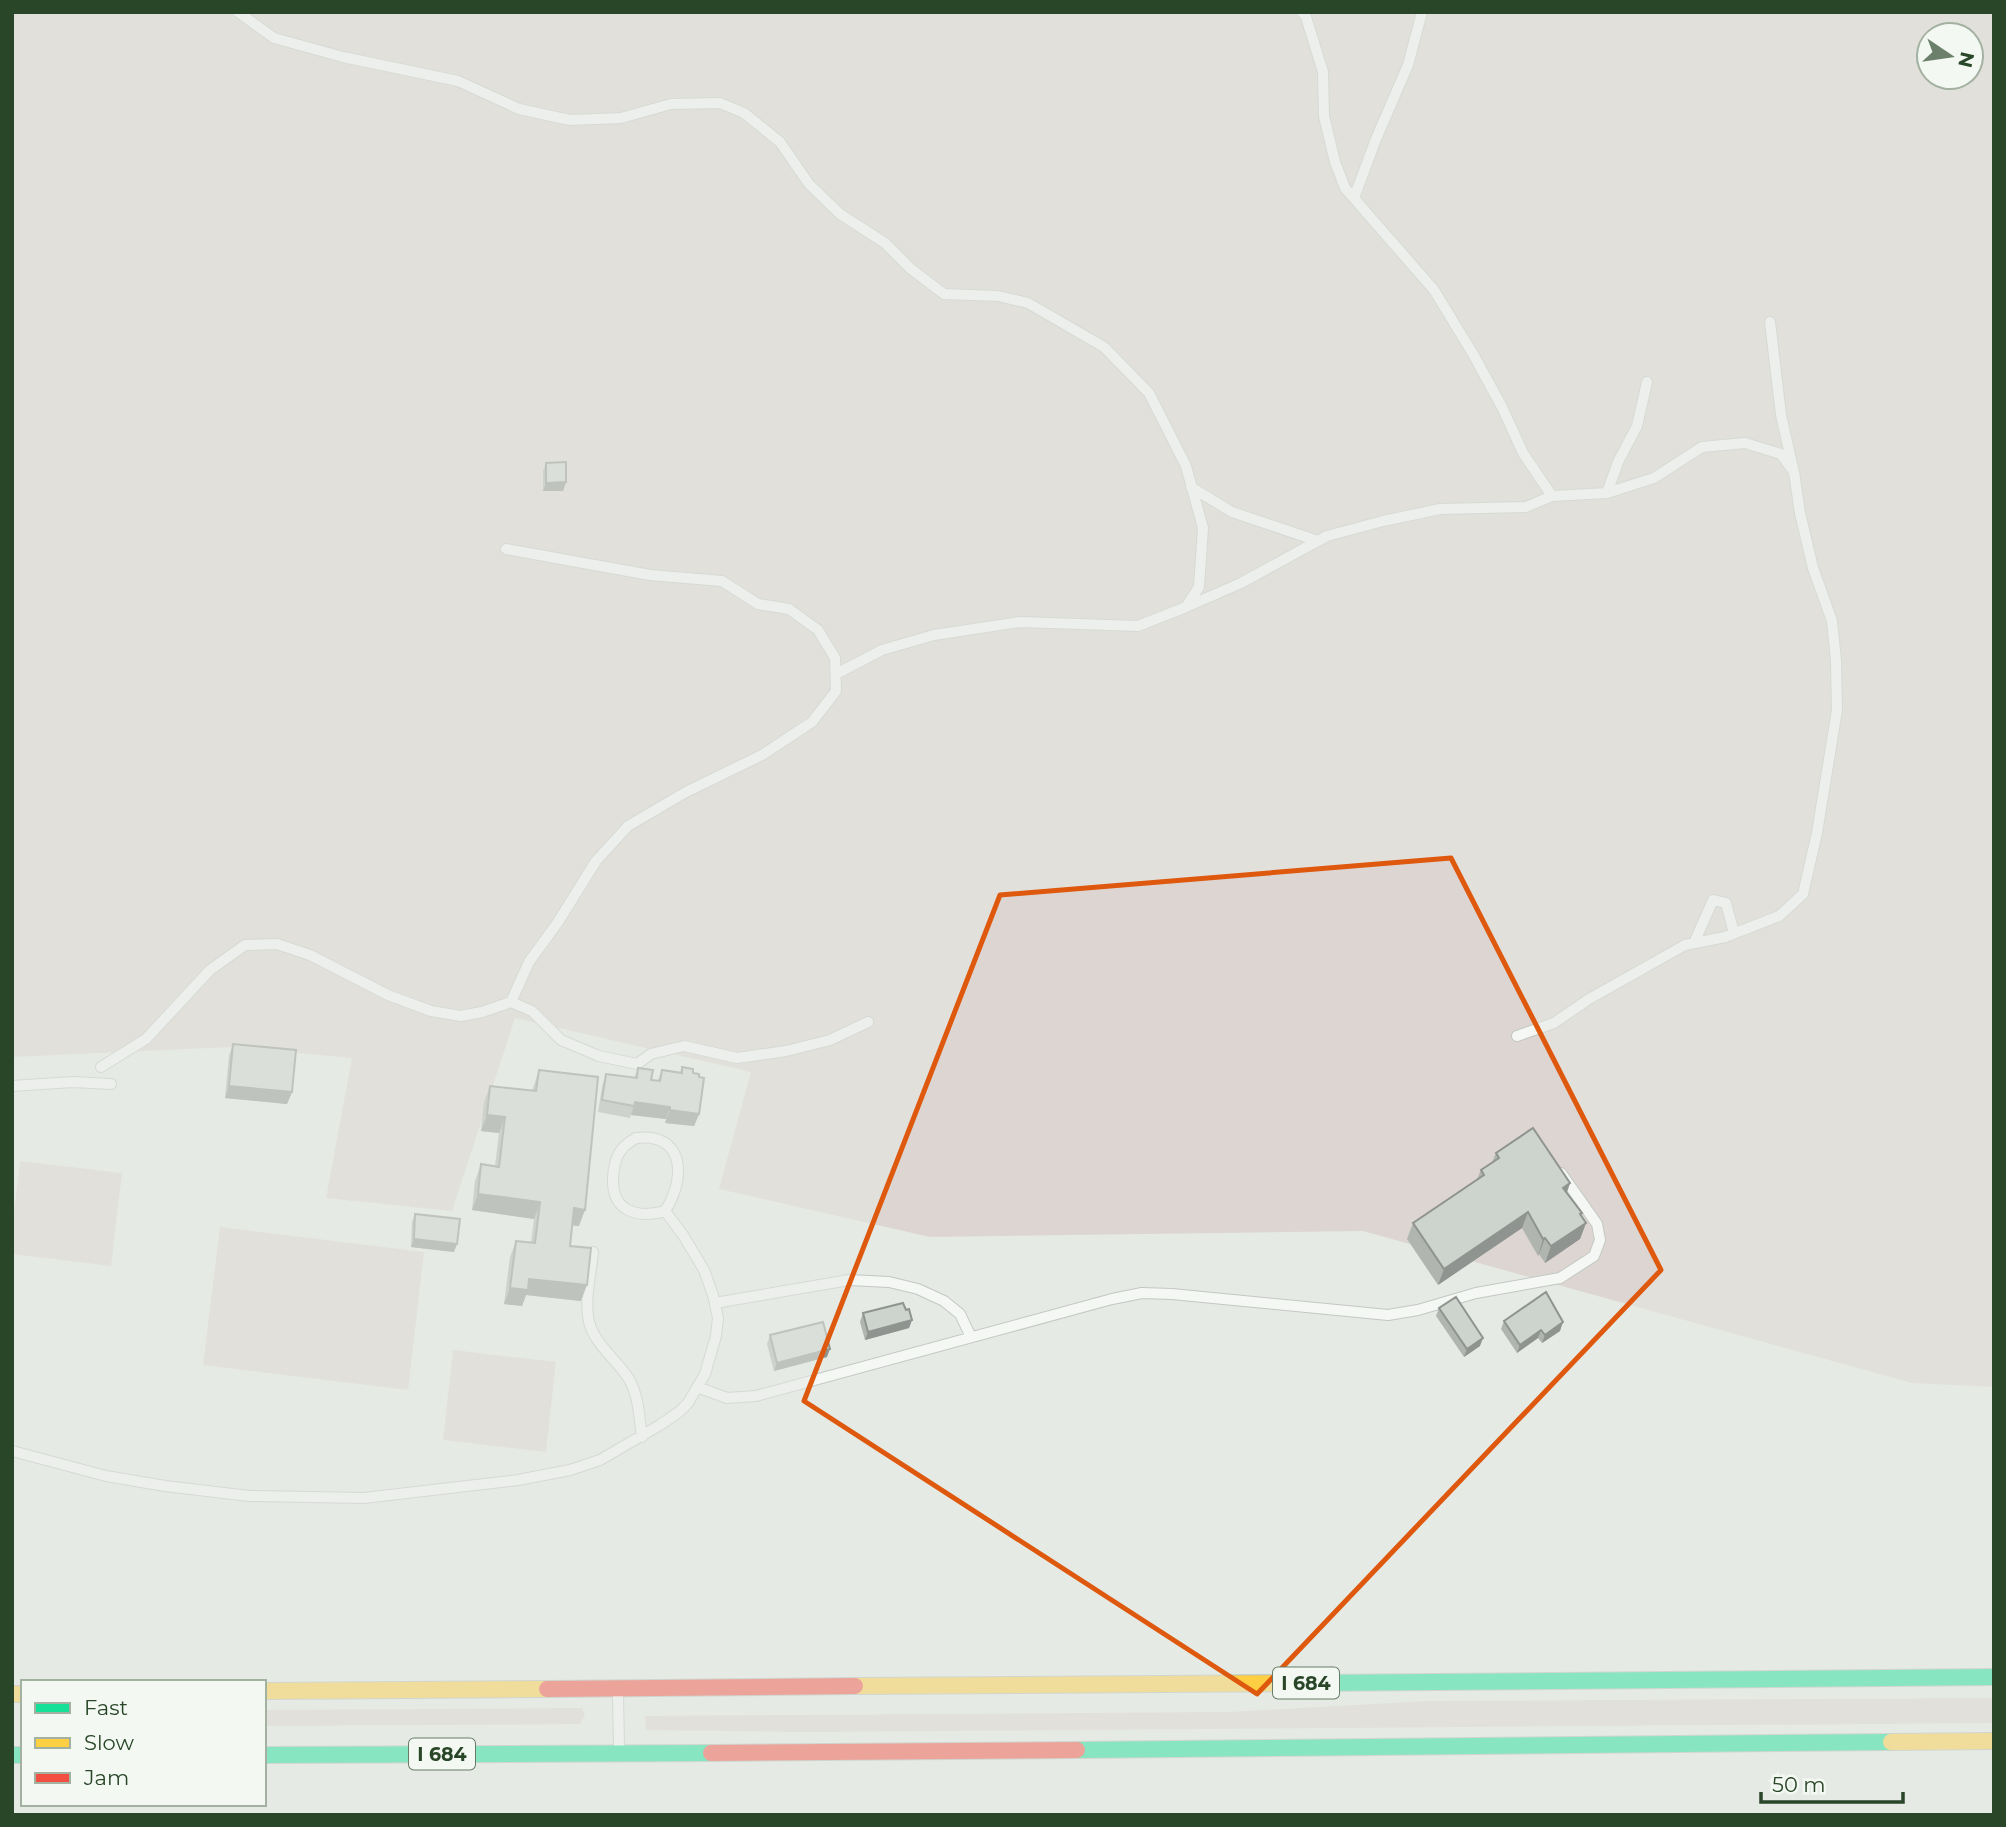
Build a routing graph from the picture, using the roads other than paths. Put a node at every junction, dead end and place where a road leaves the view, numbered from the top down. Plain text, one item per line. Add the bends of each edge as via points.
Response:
1 (238, 12) edge
2 (1302, 12) edge
3 (1422, 12) edge
4 (1354, 198) junction
5 (1770, 323) dead end
6 (1647, 382) dead end
7 (1794, 472) junction
8 (1191, 487) junction
9 (1607, 493) junction
10 (1552, 496) junction
11 (1318, 541) junction
12 (506, 549) dead end
13 (1186, 607) junction
14 (835, 674) junction
15 (1734, 933) junction
16 (1694, 943) junction
17 (511, 1002) junction
18 (868, 1022) dead end
19 (1517, 1036) dead end
20 (100, 1067) dead end
21 (111, 1084) dead end
22 (12, 1086) edge
23 (1552, 1160) edge
24 (665, 1212) junction
25 (593, 1252) edge
26 (715, 1303) junction
27 (971, 1337) junction
28 (697, 1387) junction
29 (642, 1437) junction
30 (12, 1451) edge
31 (1994, 1677) edge
32 (618, 1689) junction
33 (266, 1691) edge
34 (1994, 1741) edge
35 (620, 1754) junction
36 (266, 1755) edge

1 - 8 lane via 274,38 458,82 519,109 570,120 621,118 671,104 720,103 744,113 780,142 809,184 840,214 885,243 944,294 998,296 1028,303 1104,347 1149,393 1186,466
2 - 4 lane via 1323,72 1324,116 1335,162
3 - 4 lane via 1408,65
4 - 10 lane via 1434,290 1502,407 1523,453
5 - 7 lane via 1781,415
6 - 9 lane via 1637,426
7 - 9 lane via 1781,454 1745,443 1702,447 1654,478
7 - 15 lane via 1813,568 1832,621 1837,710 1803,894 1779,916
8 - 11 lane via 1232,512
8 - 13 lane via 1203,528 1199,587
9 - 10 lane
10 - 11 lane via 1526,507 1440,509
11 - 13 lane
12 - 14 lane via 650,575 722,580 758,604 789,609 818,630 835,658
13 - 14 lane via 1138,626 1020,622 934,635 882,650
14 - 17 lane via 836,691 812,722 762,755 628,825 596,861 529,962
15 - 16 lane
15 - 16 lane via 1726,903 1713,900
16 - 19 lane via 1554,1023
17 - 18 lane via 532,1011 561,1040 599,1056 636,1064 651,1054 684,1046 737,1058 786,1051 830,1040
17 - 20 lane via 461,1016 431,1011 388,995 310,955 277,944 245,945 210,970 146,1039
21 - 22 lane
23 - 27 lane via 1598,1224 1600,1240 1594,1256 1560,1278 1388,1315 1142,1293
24 - 24 lane via 674,1198 678,1160 661,1142 636,1138 621,1149 613,1169 612,1193 622,1207 637,1214
24 - 26 lane via 704,1270
25 - 29 lane via 589,1322 596,1340 629,1380 637,1398
26 - 27 lane via 849,1280 889,1282 944,1301 960,1314
26 - 28 lane via 716,1336
27 - 28 lane via 756,1396 727,1398
28 - 29 lane via 679,1412
29 - 30 lane via 570,1470 364,1498 249,1496 165,1486
31 - 32 highway, I 684
32 - 33 highway, I 684
32 - 35 lane
34 - 35 highway, I 684
35 - 36 highway, I 684

